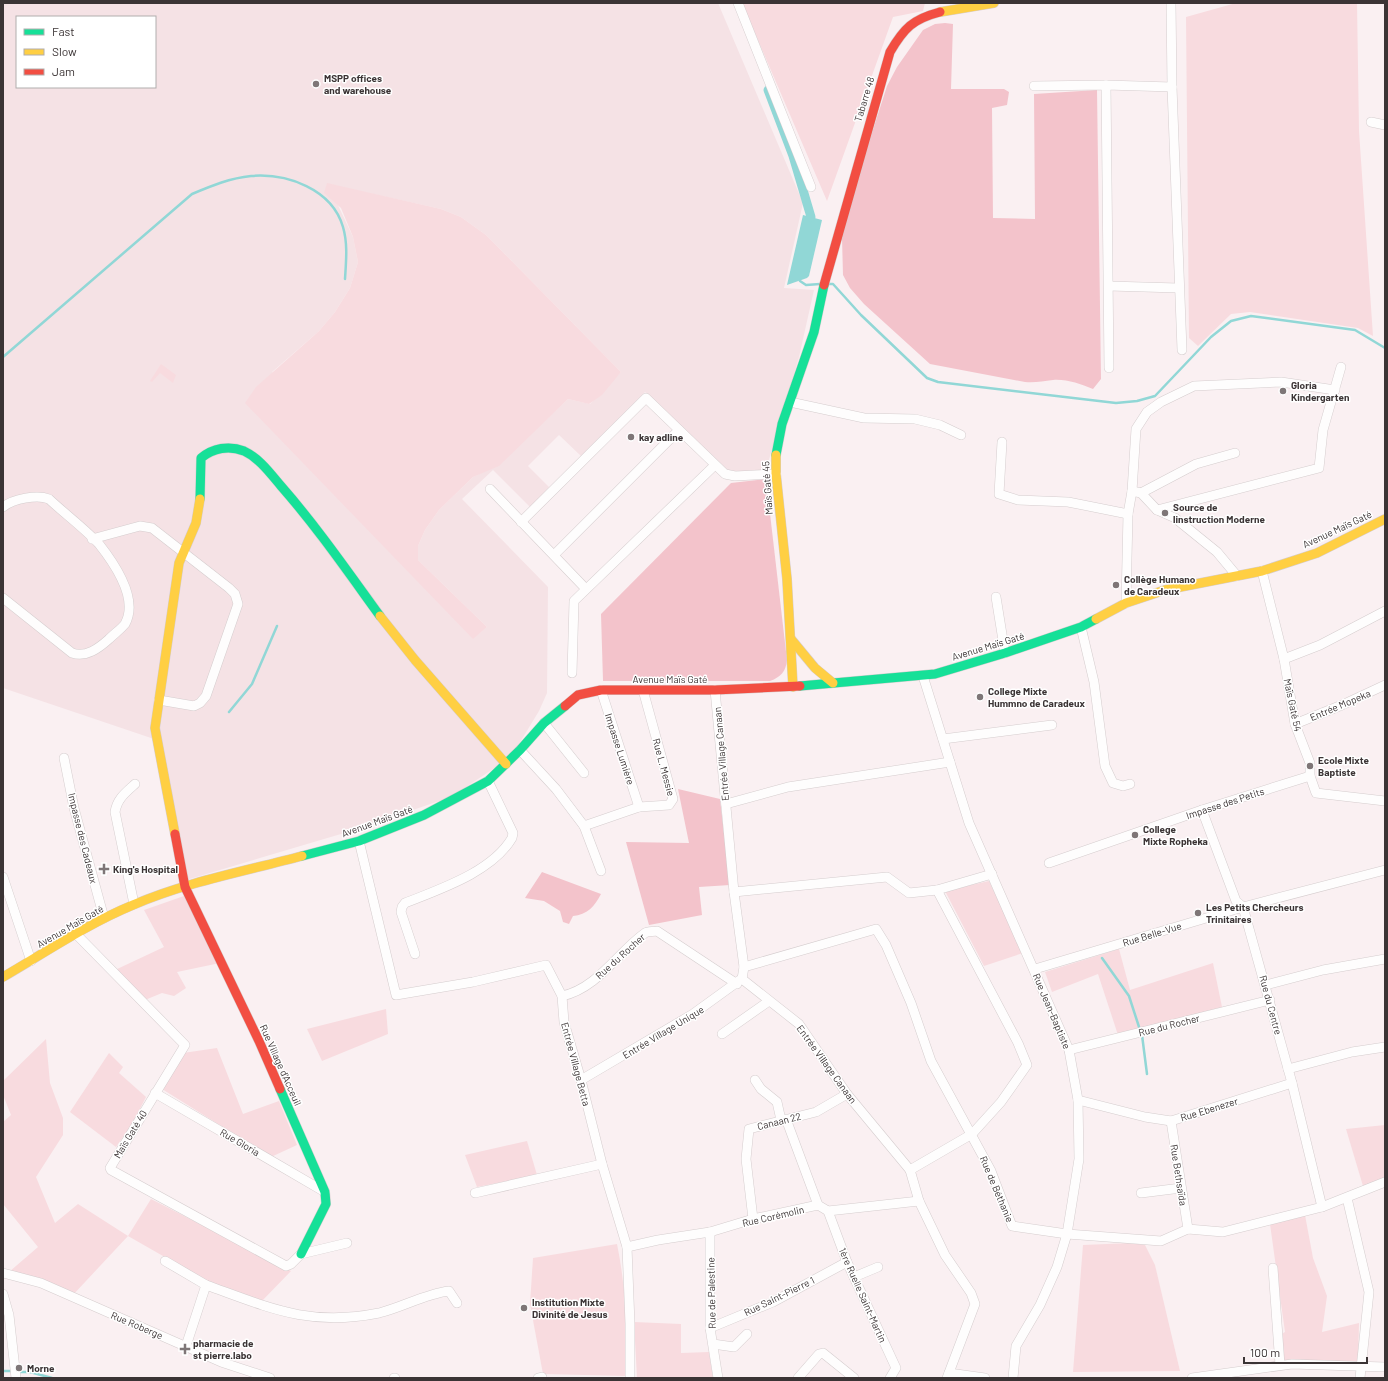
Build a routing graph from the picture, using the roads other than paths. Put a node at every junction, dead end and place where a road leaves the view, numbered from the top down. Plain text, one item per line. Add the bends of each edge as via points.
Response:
1 (738, 3) edge
2 (994, 3) edge
3 (1171, 3) edge
4 (1106, 85) junction
5 (1034, 86) dead end
6 (1172, 87) junction
7 (1371, 122) dead end
8 (1385, 125) edge
9 (811, 187) dead end
10 (827, 270) joint
11 (1109, 286) junction
12 (1178, 288) junction
13 (1182, 350) dead end
14 (1341, 367) dead end
15 (1110, 368) dead end
16 (1335, 390) junction
17 (790, 402) junction
18 (679, 430) junction
19 (961, 435) dead end
20 (1002, 442) dead end
21 (1235, 453) dead end
22 (715, 465) junction
23 (776, 474) junction
24 (490, 489) dead end
25 (1132, 491) junction
26 (1141, 493) junction
27 (3, 507) edge
28 (1156, 510) junction
29 (1128, 514) junction
30 (1385, 519) edge
31 (521, 522) junction
32 (92, 538) junction
33 (182, 550) junction
34 (554, 555) junction
35 (1262, 571) junction
36 (1237, 576) junction
37 (586, 589) junction
38 (3, 598) edge
39 (996, 598) dead end
40 (1126, 602) junction
41 (1385, 611) edge
42 (1081, 627) junction
43 (791, 639) junction
44 (1005, 653) junction
45 (1284, 659) junction
46 (572, 673) dead end
47 (923, 676) junction
48 (832, 683) junction
49 (1385, 685) edge
50 (793, 686) junction
51 (602, 690) junction
52 (643, 690) junction
53 (715, 690) junction
54 (159, 700) junction
55 (544, 723) junction
56 (1294, 724) junction
57 (1052, 725) dead end
58 (943, 739) junction
59 (520, 750) junction
60 (64, 758) dead end
61 (950, 762) junction
62 (506, 764) junction
63 (584, 773) dead end
64 (1310, 776) junction
65 (488, 781) junction
66 (135, 784) dead end
67 (1130, 784) dead end
68 (1385, 801) edge
69 (726, 804) junction
70 (639, 807) junction
71 (1202, 810) junction
72 (584, 826) junction
73 (359, 841) junction
74 (1049, 863) dead end
75 (1385, 870) edge
76 (601, 871) dead end
77 (992, 874) junction
78 (3, 877) edge
79 (185, 887) junction
80 (937, 890) junction
81 (734, 892) junction
82 (134, 904) junction
83 (1243, 907) junction
84 (104, 918) junction
85 (76, 934) junction
86 (415, 954) dead end
87 (1385, 958) edge
88 (31, 961) junction
89 (744, 967) junction
90 (1034, 969) junction
91 (3, 977) edge
92 (740, 981) junction
93 (1266, 986) junction
94 (562, 996) junction
95 (1270, 1000) junction
96 (769, 1001) junction
97 (722, 1034) dead end
98 (1385, 1047) edge
99 (1069, 1050) junction
100 (1288, 1069) junction
101 (581, 1080) junction
102 (755, 1080) dead end
103 (1292, 1083) junction
104 (155, 1093) junction
105 (847, 1094) junction
106 (1078, 1100) junction
107 (783, 1120) junction
108 (1171, 1121) junction
109 (972, 1134) junction
110 (602, 1164) junction
111 (910, 1170) junction
112 (1385, 1182) edge
113 (1181, 1188) junction
114 (325, 1192) junction
115 (475, 1193) dead end
116 (1141, 1193) dead end
117 (1347, 1198) junction
118 (919, 1201) junction
119 (818, 1205) junction
120 (1322, 1207) junction
121 (828, 1211) junction
122 (753, 1219) junction
123 (1188, 1229) junction
124 (710, 1232) junction
125 (1067, 1234) junction
126 (347, 1243) dead end
127 (627, 1247) junction
128 (300, 1254) junction
129 (165, 1261) dead end
130 (847, 1262) junction
131 (878, 1267) dead end
132 (1273, 1268) dead end
133 (3, 1273) edge
134 (854, 1277) junction
135 (206, 1285) junction
136 (3, 1294) edge
137 (457, 1303) dead end
138 (710, 1328) junction
139 (747, 1334) dead end
140 (713, 1344) junction
141 (186, 1346) junction
142 (1280, 1365) junction
143 (1361, 1366) junction
144 (1385, 1368) edge
145 (948, 1376) edge
146 (1211, 1376) edge
147 (16, 1378) edge
148 (270, 1378) edge
149 (630, 1378) edge
150 (718, 1378) edge
151 (798, 1378) edge
152 (854, 1378) edge
153 (890, 1378) edge
154 (985, 1378) edge
155 (1013, 1378) edge
156 (1192, 1378) edge
157 (1360, 1378) edge

1 - 9 street
2 - 10 street, Tabarre 48 via 927,15 912,23 900,35 890,52
3 - 6 street
4 - 5 street
4 - 6 street
4 - 11 street
6 - 12 street
7 - 8 street
10 - 17 street, Maïs Gaté 45 via 814,332
11 - 12 street
11 - 15 street
12 - 13 street
14 - 16 street
16 - 25 street via 1281,382 1194,386 1161,402 1147,412 1136,429
16 - 28 street via 1323,430 1320,468
17 - 19 street via 864,418 915,419 940,425
17 - 23 street, Maïs Gaté 45 via 776,451
18 - 22 street
18 - 31 street via 646,398
18 - 34 street
20 - 29 street via 1000,494 1018,500 1068,502
21 - 26 street via 1196,464
22 - 23 street via 725,474 735,476
22 - 37 street
23 - 43 street, Maïs Gaté 45
24 - 31 street
25 - 26 street
25 - 29 street
26 - 28 street
27 - 32 street via 22,499 47,498
28 - 36 street via 1175,518 1217,552
29 - 40 street
30 - 35 street, Avenue Maïs Gaté via 1317,553
31 - 34 street
32 - 33 street via 146,526
32 - 38 street via 124,582 128,594 125,624 104,643 87,654 79,656 72,653
33 - 54 street, Rue Village d'Acceuil
33 - 54 street via 229,588 235,594 238,604 206,696 194,706
33 - 62 street via 199,515 200,458 207,452 223,448 243,451 268,471 311,520 402,645
34 - 37 street
35 - 36 street, Avenue Maïs Gaté
35 - 45 street, Maïs Gaté 54
36 - 40 street, Avenue Maïs Gaté via 1165,590
37 - 46 street via 574,601
39 - 44 street
40 - 42 street, Avenue Maïs Gaté
41 - 45 street via 1320,645
42 - 44 street, Avenue Maïs Gaté
42 - 67 street via 1094,682 1105,766 1113,783 1123,786
43 - 48 street via 815,668
43 - 50 street, Maïs Gaté 45
44 - 47 street, Avenue Maïs Gaté
45 - 56 street, Maïs Gaté 54
47 - 48 street, Avenue Maïs Gaté
47 - 58 street, Rue Jean-Baptiste
48 - 50 street, Avenue Maïs Gaté
49 - 56 street, Entrée Mopeka
50 - 53 street, Avenue Maïs Gaté
51 - 52 street, Avenue Maïs Gaté
51 - 55 street, Avenue Maïs Gaté via 578,695
51 - 70 street, Impasse Lumière
52 - 53 street, Avenue Maïs Gaté
52 - 70 street, Rue L. Messie via 673,799 669,805
53 - 69 street, Entrée Village Canaan
54 - 79 street, Rue Village d'Acceuil via 155,728
55 - 59 street, Avenue Maïs Gaté
55 - 63 street
56 - 64 street, Maïs Gaté 54 via 1310,763
57 - 58 street
58 - 61 street, Rue Jean-Baptiste
59 - 62 street, Avenue Maïs Gaté
59 - 72 street via 556,789
60 - 84 street, Impasse des Cadeaux via 74,808
61 - 69 street via 788,787
61 - 77 street, Rue Jean-Baptiste via 969,823
62 - 65 street, Avenue Maïs Gaté
64 - 68 street, Maïs Gaté 54 via 1316,793
64 - 71 street, Impasse des Petits
65 - 73 street, Avenue Maïs Gaté via 424,815
65 - 86 street via 513,834 512,838 473,874 405,903 401,912
66 - 82 street via 120,798 115,812
69 - 81 street, Entrée Village Canaan
70 - 72 street, Rue L. Messie
71 - 74 street, Impasse des Petits
71 - 83 street, Rue du Centre via 1236,901
72 - 76 street
73 - 79 street, Avenue Maïs Gaté
73 - 94 street, Entrée Village Betta via 396,995 473,982 546,965
75 - 83 street, Rue Belle-Vue
77 - 80 street
77 - 90 street, Rue Jean-Baptiste
78 - 88 street
79 - 82 street, Avenue Maïs Gaté
79 - 114 street, Rue Village d'Acceuil via 259,1041
80 - 81 street via 909,893 887,877
80 - 109 street via 1018,1043 1026,1065 1001,1102
81 - 89 street, Entrée Village Canaan
82 - 84 street, Avenue Maïs Gaté
83 - 90 street, Rue Belle-Vue
83 - 93 street, Rue du Centre
84 - 85 street, Avenue Maïs Gaté
85 - 88 street, Avenue Maïs Gaté
85 - 104 street, Maïs Gaté 40 via 185,1044
87 - 93 street via 1323,970
88 - 91 street, Avenue Maïs Gaté
89 - 92 street, Entrée Village Canaan
89 - 109 street, Rue de Béthanie via 876,929 886,945 911,1003 931,1061
90 - 99 street, Rue Jean-Baptiste
92 - 94 street, Rue du Rocher via 657,931 646,932 605,971 571,994
92 - 96 street, Entrée Village Canaan
92 - 101 street, Entrée Village Unique via 693,1014
93 - 95 street, Rue du Centre
94 - 101 street, Entrée Village Betta via 564,1022
95 - 99 street, Rue du Rocher
95 - 100 street, Rue du Centre
96 - 97 street
96 - 105 street, Entrée Village Canaan via 799,1024
98 - 100 street via 1352,1052
99 - 106 street, Rue Jean-Baptiste
100 - 103 street, Rue du Centre
101 - 110 street, Entrée Village Betta
102 - 107 street via 761,1089 777,1102
103 - 108 street, Rue Ebenezer
103 - 120 street, Rue du Centre
104 - 114 street, Rue Gloria
104 - 128 street, Maïs Gaté 40 via 111,1170 286,1266
105 - 107 street, Canaan 22 via 816,1112
105 - 111 street, Entrée Village Canaan
106 - 108 street, Rue Ebenezer
106 - 125 street, Rue Jean-Baptiste via 1079,1159
107 - 119 street
107 - 122 street, Canaan 22 via 749,1129 746,1160
108 - 113 street, Rue Bethsaïda
109 - 111 street
109 - 125 street, Rue de Béthanie via 991,1171 1012,1226
110 - 115 street
110 - 127 street, Entrée Village Betta
111 - 118 street, Entrée Village Canaan
112 - 117 street, Rue de Béthanie
113 - 116 street
113 - 123 street, Rue Bethsaïda
114 - 128 street via 326,1204
117 - 120 street, Rue de Béthanie
117 - 143 street via 1369,1292
118 - 121 street
118 - 145 street, Entrée Village Canaan via 945,1254 971,1293 975,1304
119 - 121 street
119 - 122 street, Rue Corémolin
120 - 123 street, Rue de Béthanie via 1223,1232
121 - 130 street, 1ère Ruelle Saint-Martin
122 - 124 street, Rue Corémolin
123 - 125 street, Rue de Béthanie via 1161,1241
124 - 127 street, Rue Corémolin
124 - 138 street, Rue de Palestine
125 - 155 street, Rue Jean-Baptiste via 1057,1267 1040,1305 1016,1346
126 - 128 street, Maïs Gaté 40
127 - 149 street, Entrée Village Betta
129 - 135 street
130 - 134 street, 1ère Ruelle Saint-Martin
130 - 138 street, Rue Saint-Pierre 1 via 773,1302
131 - 134 street
132 - 142 street
133 - 141 street, Rue Roberge via 41,1283
134 - 153 street, 1ère Ruelle Saint-Martin via 896,1368
135 - 137 street via 282,1312 330,1319 358,1317 402,1307 436,1292 449,1291
135 - 141 street
136 - 147 street via 9,1315
138 - 140 street, Rue de Palestine
139 - 140 street via 734,1348
140 - 150 street, Rue de Palestine
141 - 148 street, Rue Roberge via 221,1362
142 - 143 street
142 - 146 street
143 - 144 street
143 - 157 street
145 - 154 street
146 - 156 street
151 - 152 street via 819,1354 823,1353

